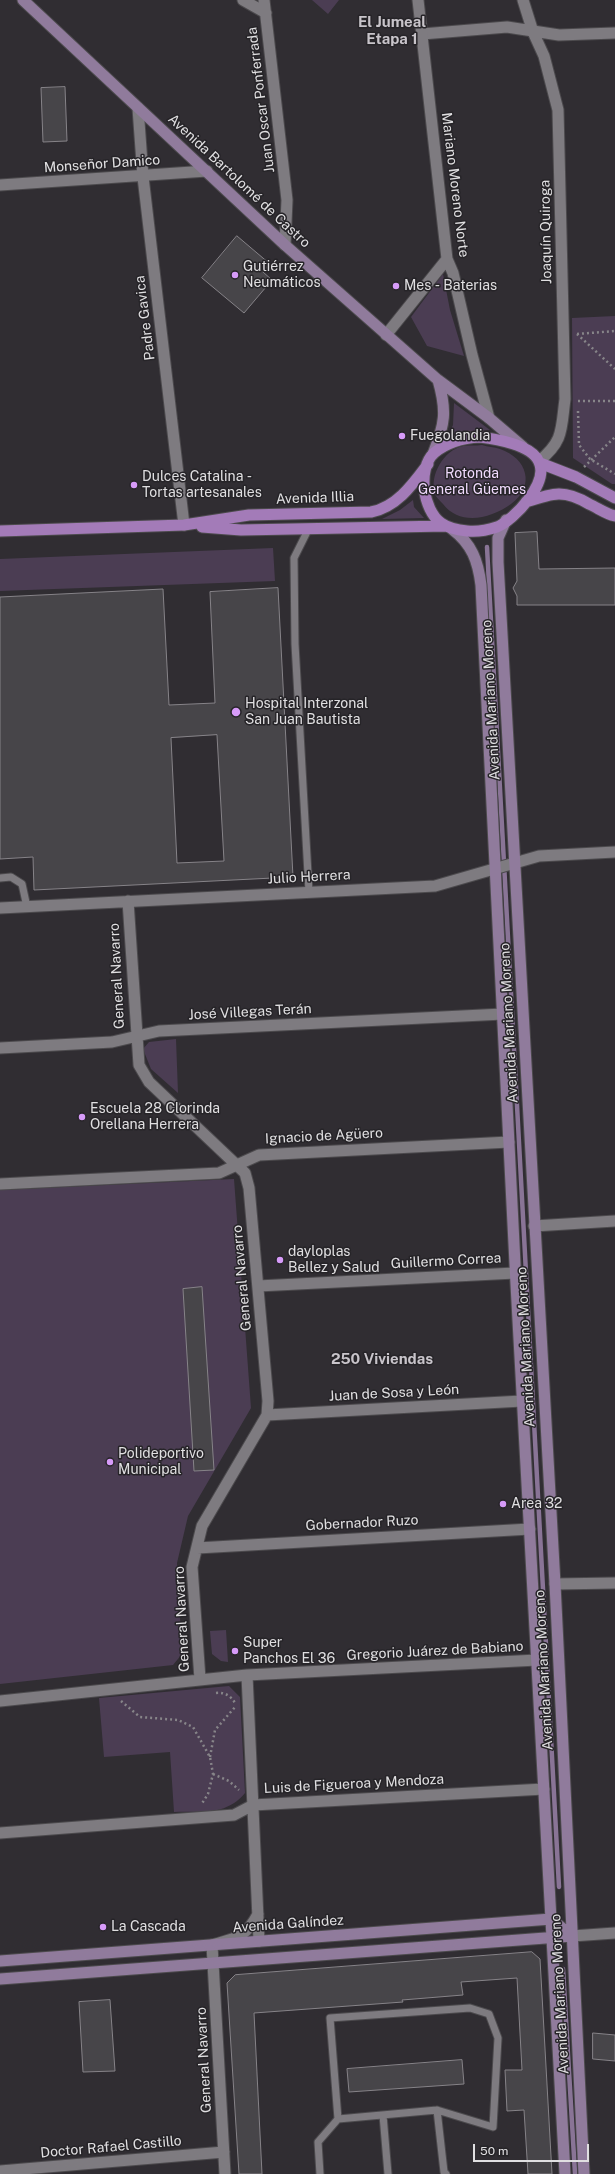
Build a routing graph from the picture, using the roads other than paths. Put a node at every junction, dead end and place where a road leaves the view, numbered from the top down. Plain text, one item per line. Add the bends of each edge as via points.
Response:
1 (243, 0) edge
2 (264, 0) edge
3 (418, 0) edge
4 (523, 0) edge
5 (26, 1) edge
6 (266, 13) junction
7 (533, 32) junction
8 (615, 33) edge
9 (422, 34) junction
10 (138, 108) junction
11 (207, 171) junction
12 (143, 177) junction
13 (0, 185) edge
14 (284, 245) junction
15 (447, 259) junction
16 (386, 335) junction
17 (438, 380) junction
18 (489, 418) junction
19 (523, 448) junction
20 (431, 459) junction
21 (539, 462) junction
22 (612, 495) edge
23 (526, 502) junction
24 (615, 516) edge
25 (506, 520) junction
26 (184, 525) junction
27 (449, 527) junction
28 (309, 528) junction
29 (0, 531) edge
30 (615, 852) edge
31 (515, 863) junction
32 (495, 870) junction
33 (0, 878) edge
34 (308, 892) junction
35 (128, 901) junction
36 (27, 906) junction
37 (0, 908) edge
38 (503, 1014) junction
39 (136, 1037) junction
40 (0, 1048) edge
41 (509, 1142) junction
42 (236, 1165) junction
43 (0, 1184) edge
44 (615, 1221) edge
45 (534, 1226) junction
46 (515, 1272) junction
47 (258, 1286) junction
48 (522, 1401) junction
49 (267, 1415) junction
50 (530, 1529) junction
51 (197, 1548) junction
52 (615, 1583) edge
53 (555, 1584) junction
54 (537, 1660) junction
55 (247, 1675) junction
56 (200, 1679) junction
57 (0, 1701) edge
58 (544, 1789) junction
59 (254, 1805) junction
60 (0, 1833) edge
61 (258, 1914) junction
62 (551, 1919) junction
63 (615, 1933) edge
64 (572, 1936) junction
65 (552, 1938) junction
66 (259, 1942) junction
67 (212, 1945) junction
68 (0, 1961) edge
69 (213, 1963) junction
70 (0, 1979) edge
71 (437, 2110) junction
72 (384, 2115) junction
73 (338, 2119) junction
74 (224, 2152) junction
75 (0, 2171) edge
76 (225, 2174) edge
77 (320, 2174) edge
78 (388, 2174) edge
79 (446, 2174) edge
80 (565, 2174) edge
81 (584, 2174) edge

1 - 6 street
2 - 6 street, Juan Oscar Ponferrada
3 - 9 street, Mariano Moreno Norte
4 - 7 street, Joaquín Quiroga
5 - 10 main road, Avenida Bartolomé de Castro
6 - 14 street, Juan Oscar Ponferrada via 287,200
7 - 8 street via 559,35
7 - 9 street via 507,28
7 - 21 street, Joaquín Quiroga via 546,62 558,110 565,399 561,433 553,449
9 - 15 street, Mariano Moreno Norte
10 - 11 main road, Avenida Bartolomé de Castro
10 - 12 street, Padre Gavica
11 - 12 street, Monseñor Damico
11 - 14 main road, Avenida Bartolomé de Castro
12 - 13 street, Monseñor Damico
12 - 26 street, Padre Gavica
14 - 16 main road, Avenida Bartolomé de Castro
15 - 16 street
15 - 18 street, Mariano Moreno Norte via 453,273
16 - 17 main road, Avenida Bartolomé de Castro
17 - 18 main road, Avenida Bartolomé de Castro
17 - 20 main road via 444,401 444,420
18 - 19 main road, Avenida Bartolomé de Castro
19 - 20 main road via 500,440 480,437 456,441
19 - 21 main road
20 - 26 main road, Avenida Illia via 407,490 379,510 249,515
20 - 27 main road via 424,480 426,494 436,518
21 - 22 main road
21 - 23 main road via 540,479
23 - 24 main road via 554,493 564,493 574,495
23 - 25 main road
25 - 27 main road via 486,530 469,531
25 - 31 main road, Avenida Mariano Moreno via 498,538 498,562
26 - 28 main road, Avenida Illia via 241,530
26 - 29 main road, Avenida Illia
27 - 28 main road, Avenida Illia
27 - 32 main road, Avenida Mariano Moreno via 467,542 479,572
28 - 34 lane via 294,558 295,644
30 - 31 street, Julio Herrera via 539,856
31 - 32 street, Julio Herrera
31 - 45 main road, Avenida Mariano Moreno
32 - 34 street, Julio Herrera via 435,886
32 - 38 main road, Avenida Mariano Moreno
33 - 36 lane via 11,877 22,884
34 - 35 street, Julio Herrera
35 - 36 street, Julio Herrera
35 - 39 street, General Navarro
36 - 37 street, Julio Herrera
38 - 39 street, José Villegas Terán via 159,1031
38 - 41 main road, Avenida Mariano Moreno
39 - 40 street, José Villegas Terán via 112,1042
39 - 42 street, General Navarro via 139,1065 149,1082
41 - 42 street, Ignacio de Agüero via 259,1155
41 - 46 main road, Avenida Mariano Moreno
42 - 43 street, Ignacio de Agüero via 219,1173
42 - 47 street, General Navarro via 245,1173 249,1188
44 - 45 street
45 - 53 main road, Avenida Mariano Moreno
46 - 47 street, Guillermo Correa
46 - 48 main road, Avenida Mariano Moreno
47 - 49 street, General Navarro
48 - 49 street, Juan de Sosa y León
48 - 50 main road, Avenida Mariano Moreno
49 - 51 street, General Navarro via 202,1526
50 - 51 street, Gobernador Ruzo
50 - 54 main road, Avenida Mariano Moreno
51 - 56 street, General Navarro via 192,1566
52 - 53 street
53 - 64 main road, Avenida Mariano Moreno
54 - 55 street, Gregorio Juárez de Babiano
54 - 58 main road, Avenida Mariano Moreno
55 - 56 street, Gregorio Juárez de Babiano
55 - 59 street
56 - 57 street, Gregorio Juárez de Babiano
58 - 59 street, Luis de Figueroa y Mendoza
58 - 62 main road, Avenida Mariano Moreno
59 - 60 street, Luis de Figueroa y Mendoza via 234,1815
59 - 61 street
61 - 66 street
61 - 67 street via 250,1929 238,1937
62 - 64 main road
62 - 65 main road, Avenida Mariano Moreno
62 - 66 main road, Avenida Galíndez
63 - 64 street
64 - 65 main road
64 - 81 main road, Avenida Mariano Moreno
65 - 69 main road
65 - 80 main road, Avenida Mariano Moreno
66 - 67 main road, Avenida Galíndez
67 - 68 main road, Avenida Galíndez
67 - 69 street, General Navarro
69 - 70 main road
69 - 74 street, General Navarro
71 - 72 lane
71 - 73 lane via 493,2127 498,2038 489,2014 470,2008 330,2018
71 - 79 lane
72 - 73 lane
72 - 78 lane
73 - 77 lane via 318,2142
74 - 75 street, Doctor Rafael Castillo
74 - 76 street, General Navarro

